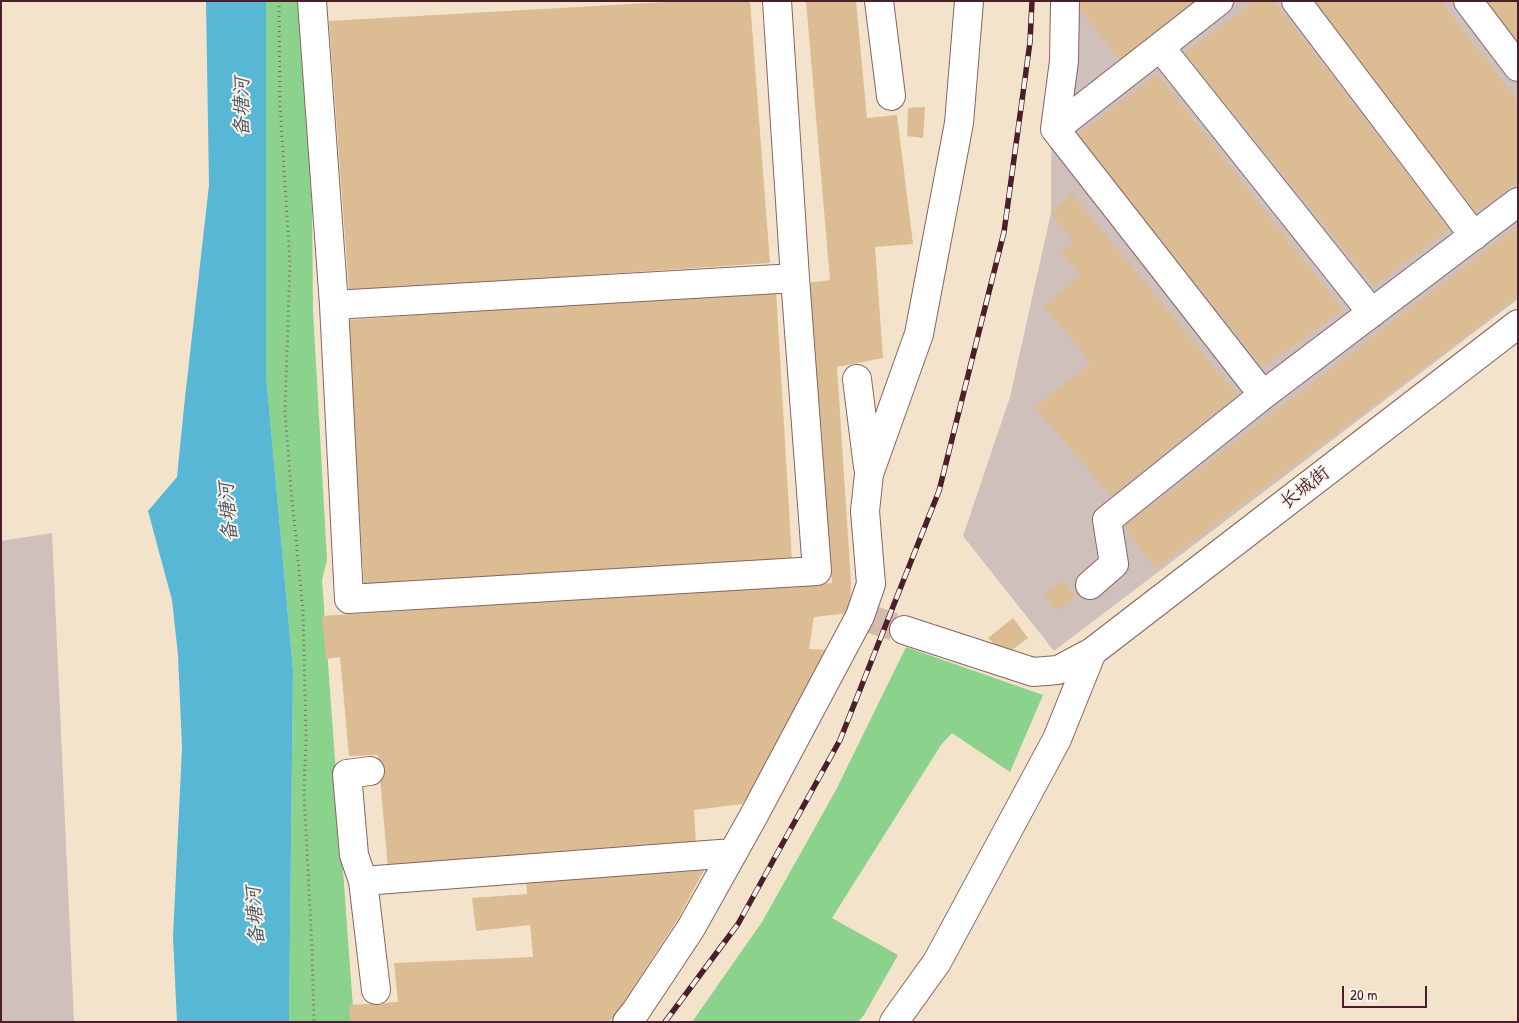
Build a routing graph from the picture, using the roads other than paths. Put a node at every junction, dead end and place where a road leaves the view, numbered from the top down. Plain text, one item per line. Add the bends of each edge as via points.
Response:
1 (777, 1) edge
2 (879, 1) edge
3 (968, 1) edge
4 (1065, 1) edge
5 (1219, 1) edge
6 (1296, 1) edge
7 (1468, 1) edge
8 (320, 2) edge
9 (1160, 47) junction
10 (1518, 68) edge
11 (891, 96) dead end
12 (1055, 129) junction
13 (1518, 202) edge
14 (1474, 236) junction
15 (795, 278) junction
16 (334, 305) junction
17 (1372, 313) junction
18 (1518, 324) edge
19 (857, 380) dead end
20 (1263, 395) junction
21 (869, 474) junction
22 (1090, 585) dead end
23 (904, 630) tunnel mouth
24 (1092, 652) junction
25 (370, 771) dead end
26 (733, 853) junction
27 (363, 881) junction
28 (376, 990) dead end
29 (627, 1022) edge
30 (894, 1022) edge

1 - 15 street
2 - 11 street
3 - 21 street via 959,123 919,334
4 - 12 street via 1064,61
5 - 9 street
6 - 14 street
7 - 10 street
8 - 16 street
9 - 12 street
9 - 17 street
12 - 20 street
13 - 14 street
14 - 17 street
15 - 16 street
15 - 16 street via 817,571 349,599
17 - 20 street
18 - 24 street, 长城街
19 - 21 street
20 - 22 street via 1107,520 1114,564
21 - 26 street via 865,511 871,584 864,617
23 - 24 street, 长城街 via 1033,672 1058,670
24 - 30 street via 1057,739 936,962
25 - 27 street via 347,774 354,855
26 - 27 street
26 - 29 street via 691,928
27 - 28 street

